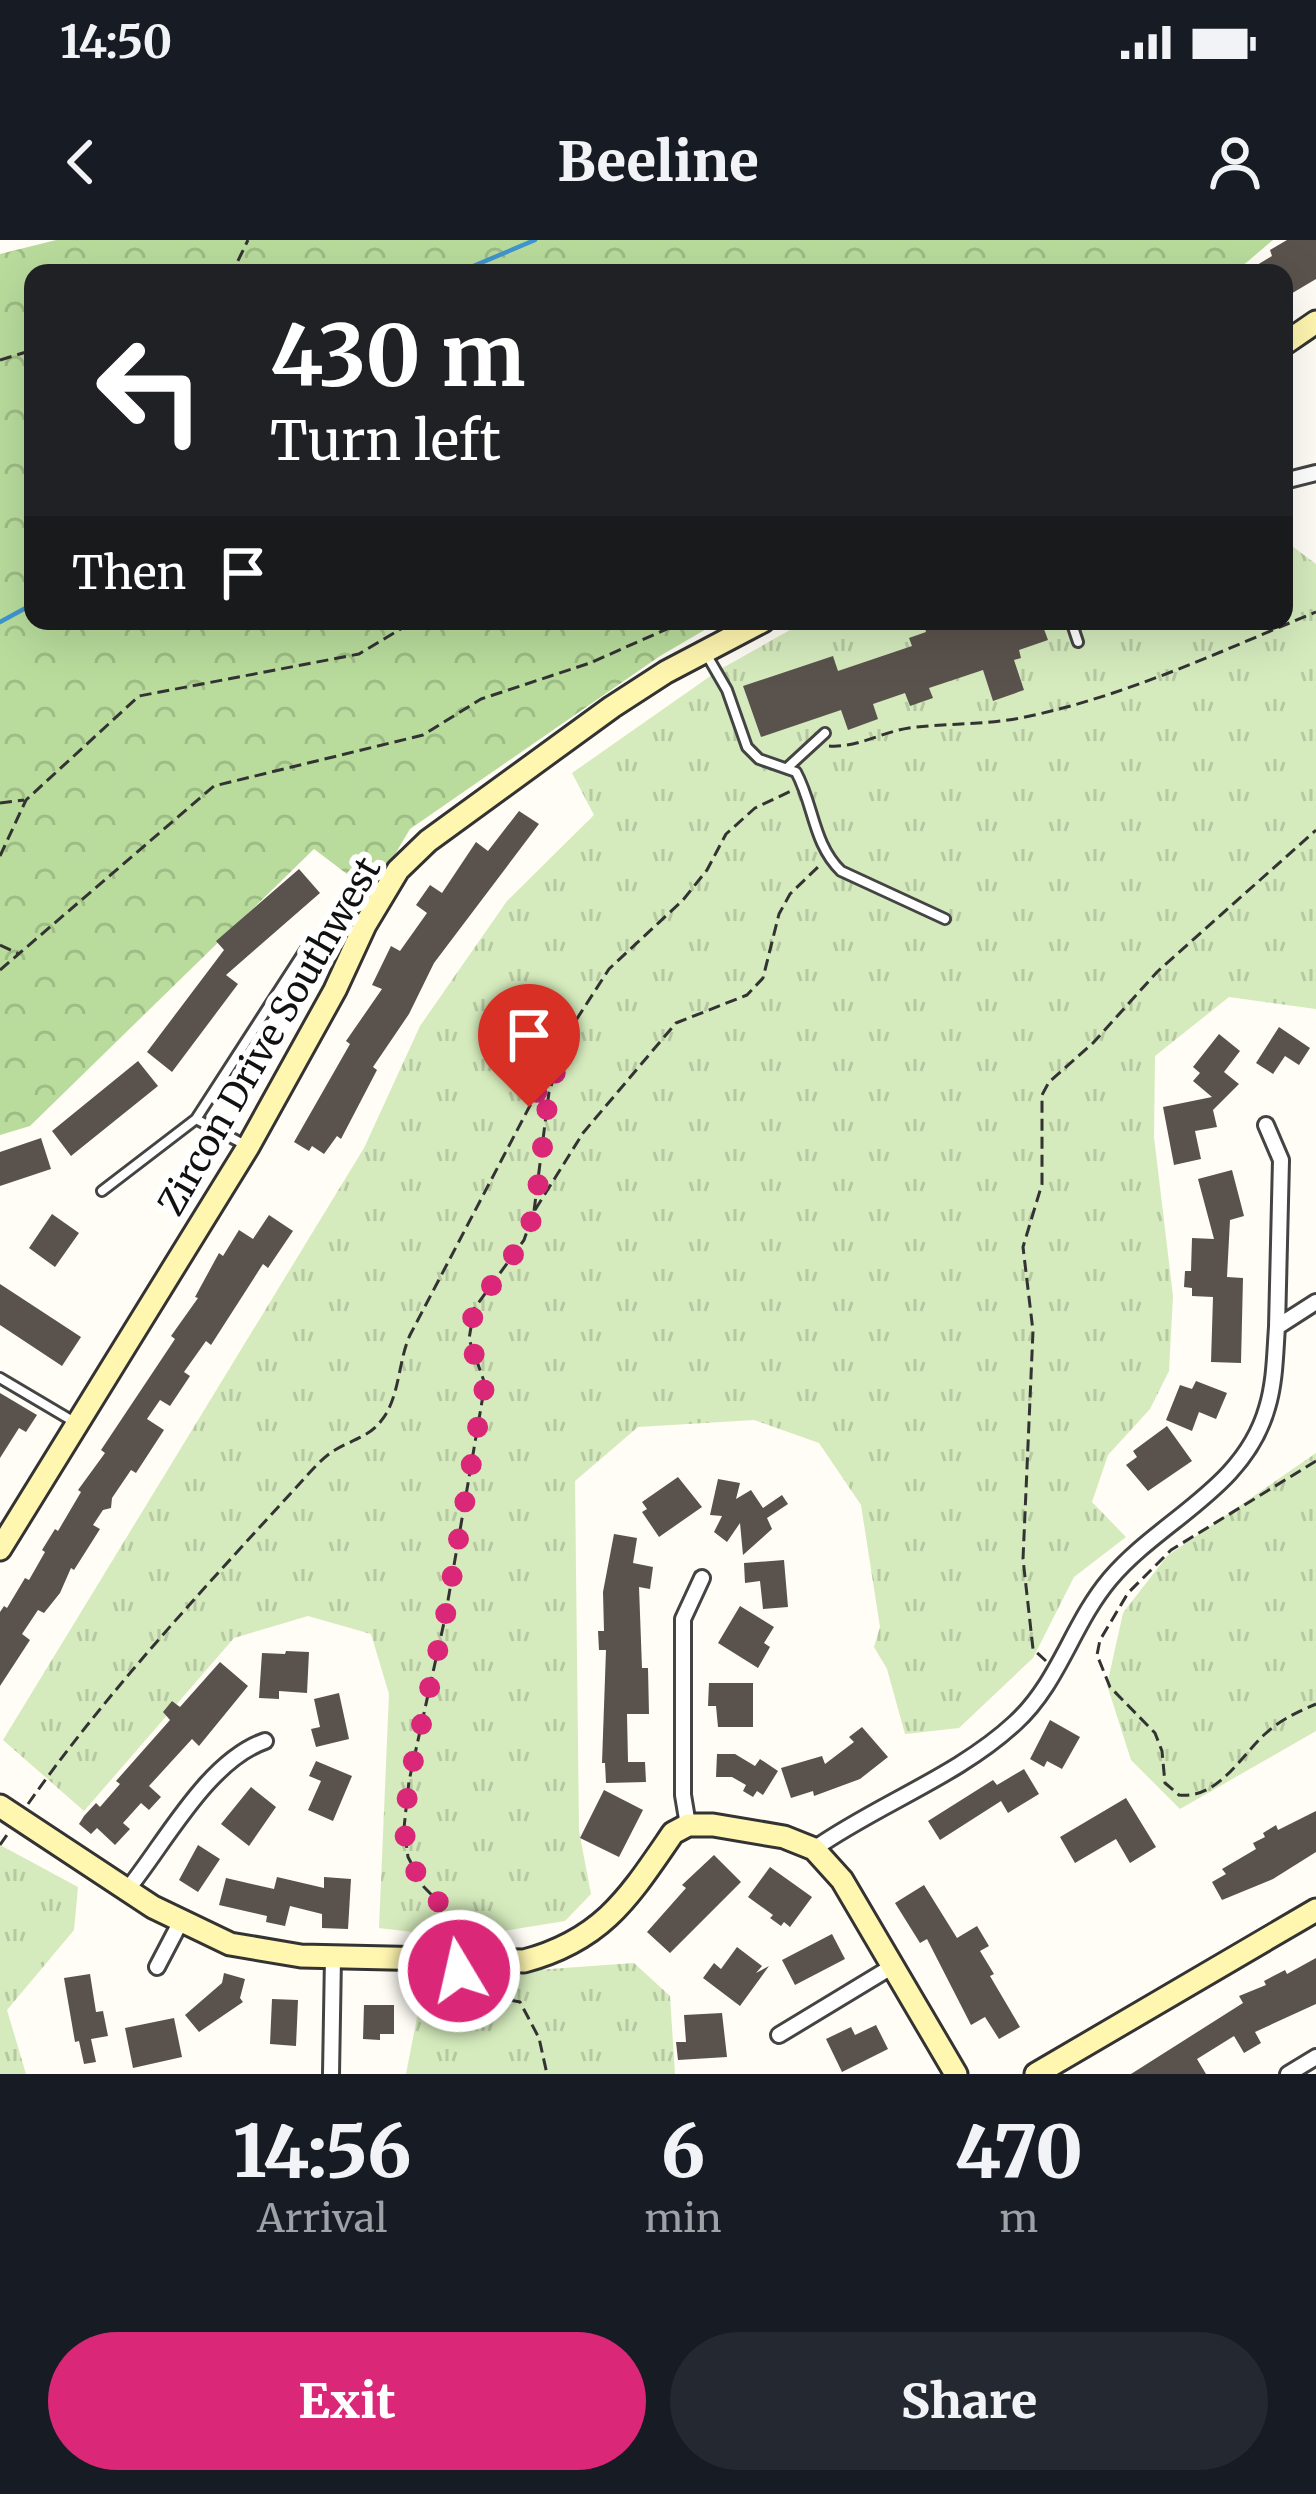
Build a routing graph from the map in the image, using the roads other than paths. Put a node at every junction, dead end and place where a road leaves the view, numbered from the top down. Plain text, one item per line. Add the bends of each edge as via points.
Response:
1 (745, 630) edge
2 (1074, 630) edge
3 (1078, 642) dead end
4 (705, 650) junction
5 (825, 733) dead end
6 (787, 768) junction
7 (946, 919) dead end
8 (309, 944) dead end
9 (196, 1119) junction
10 (1266, 1125) dead end
11 (248, 1147) junction
12 (102, 1191) dead end
13 (1316, 1302) edge
14 (1277, 1327) junction
15 (0, 1378) edge
16 (77, 1424) junction
17 (0, 1550) edge
18 (702, 1578) dead end
19 (265, 1741) dead end
20 (9, 1812) edge
21 (688, 1826) junction
22 (814, 1849) junction
23 (127, 1890) junction
24 (1316, 1910) edge
25 (180, 1923) junction
26 (333, 1957) junction
27 (893, 1966) junction
28 (157, 1967) dead end
29 (779, 2035) dead end
30 (1316, 2057) edge
31 (331, 2074) edge
32 (956, 2074) edge
33 (1036, 2074) edge
34 (1288, 2074) edge

1 - 4 street, Zircon Drive Southwest
2 - 3 lane
4 - 6 lane via 748,746 758,759
4 - 11 street, Zircon Drive Southwest via 593,721 398,870
5 - 6 lane
6 - 7 lane via 803,785 841,871
8 - 9 lane
9 - 11 lane
9 - 12 lane
10 - 14 street via 1281,1160
11 - 16 street, Zircon Drive Southwest
13 - 14 street
14 - 22 street via 1269,1402 1247,1454 1108,1581 1039,1698 987,1744
15 - 16 lane
16 - 17 street, Zircon Drive Southwest
18 - 21 street via 683,1619
19 - 23 street via 210,1781
20 - 23 street
21 - 22 street via 784,1837
21 - 26 street via 673,1833 607,1921 578,1942 524,1961
22 - 27 street
23 - 25 street
24 - 33 street
25 - 26 street via 230,1944
25 - 28 street
26 - 31 street
27 - 29 street
27 - 32 street
30 - 34 street

